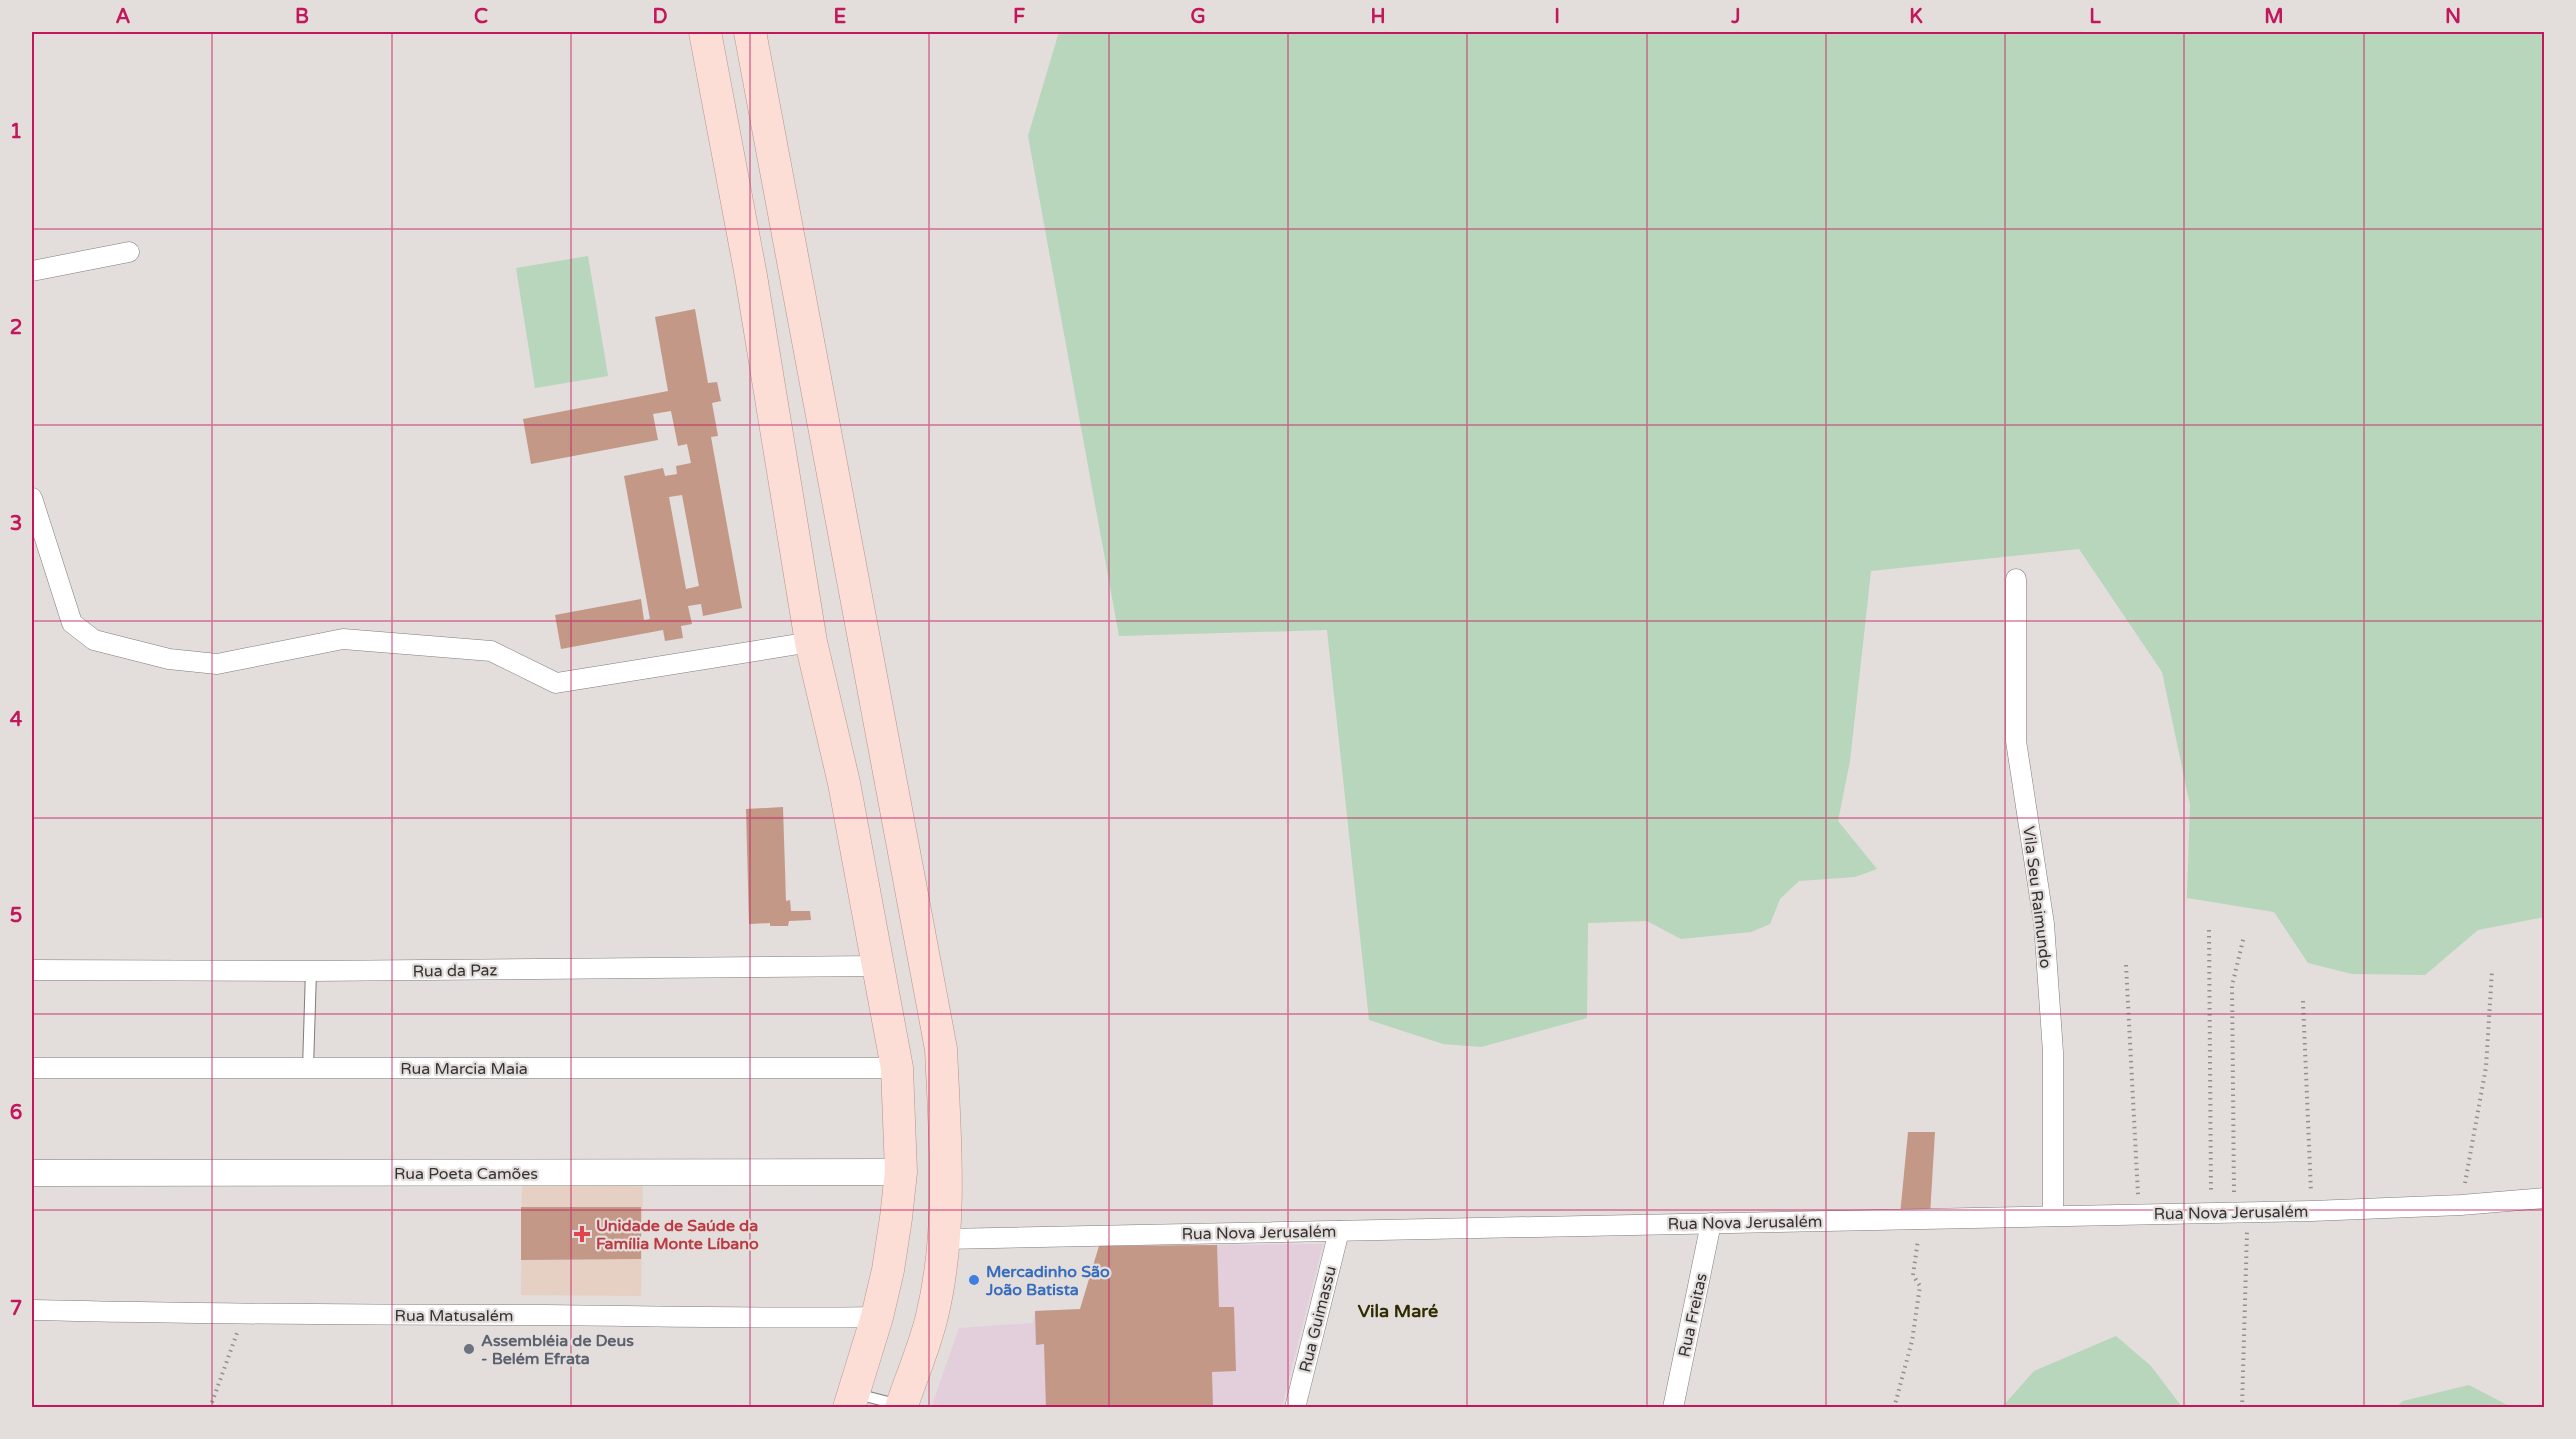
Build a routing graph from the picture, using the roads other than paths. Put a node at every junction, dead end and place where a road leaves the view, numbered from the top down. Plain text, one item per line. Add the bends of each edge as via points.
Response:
1 (705, 32) edge
2 (750, 32) edge
3 (129, 252) dead end
4 (32, 271) edge
5 (32, 498) edge
6 (2016, 579) dead end
7 (811, 642) junction
8 (890, 778) junction
9 (844, 783) junction
10 (878, 966) junction
11 (32, 970) edge
12 (311, 971) junction
13 (32, 1068) edge
14 (308, 1068) junction
15 (897, 1068) junction
16 (900, 1172) junction
17 (32, 1173) edge
18 (2544, 1198) edge
19 (2053, 1216) junction
20 (1711, 1223) junction
21 (1339, 1231) junction
22 (945, 1239) junction
23 (32, 1310) edge
24 (877, 1317) junction
25 (851, 1400) edge
26 (904, 1407) edge
27 (1295, 1407) edge
28 (1673, 1407) edge

1 - 7 main road via 751,276
2 - 8 main road
3 - 4 street
5 - 7 street via 72,623 94,640 169,658 217,664 343,639 491,651 556,683
6 - 19 street, Vila Seu Raimundo via 2016,741 2044,924 2053,1052
7 - 9 main road
8 - 9 main road
8 - 22 main road via 941,1049
9 - 10 main road
10 - 12 street, Rua da Paz
10 - 15 main road
11 - 12 street, Rua da Paz
12 - 14 lane
13 - 14 street, Rua Marcia Maia
14 - 15 street, Rua Marcia Maia
15 - 16 main road
16 - 17 street, Rua Poeta Camões
16 - 24 main road via 888,1270
18 - 19 street, Rua Nova Jerusalém via 2312,1211
19 - 20 street, Rua Nova Jerusalém
20 - 21 street, Rua Nova Jerusalém
20 - 28 street, Rua Freitas
21 - 22 street, Rua Nova Jerusalém
21 - 27 street, Rua Guimassu
22 - 26 main road via 932,1317
23 - 24 street, Rua Matusalém via 244,1315
24 - 25 main road
25 - 26 lane

